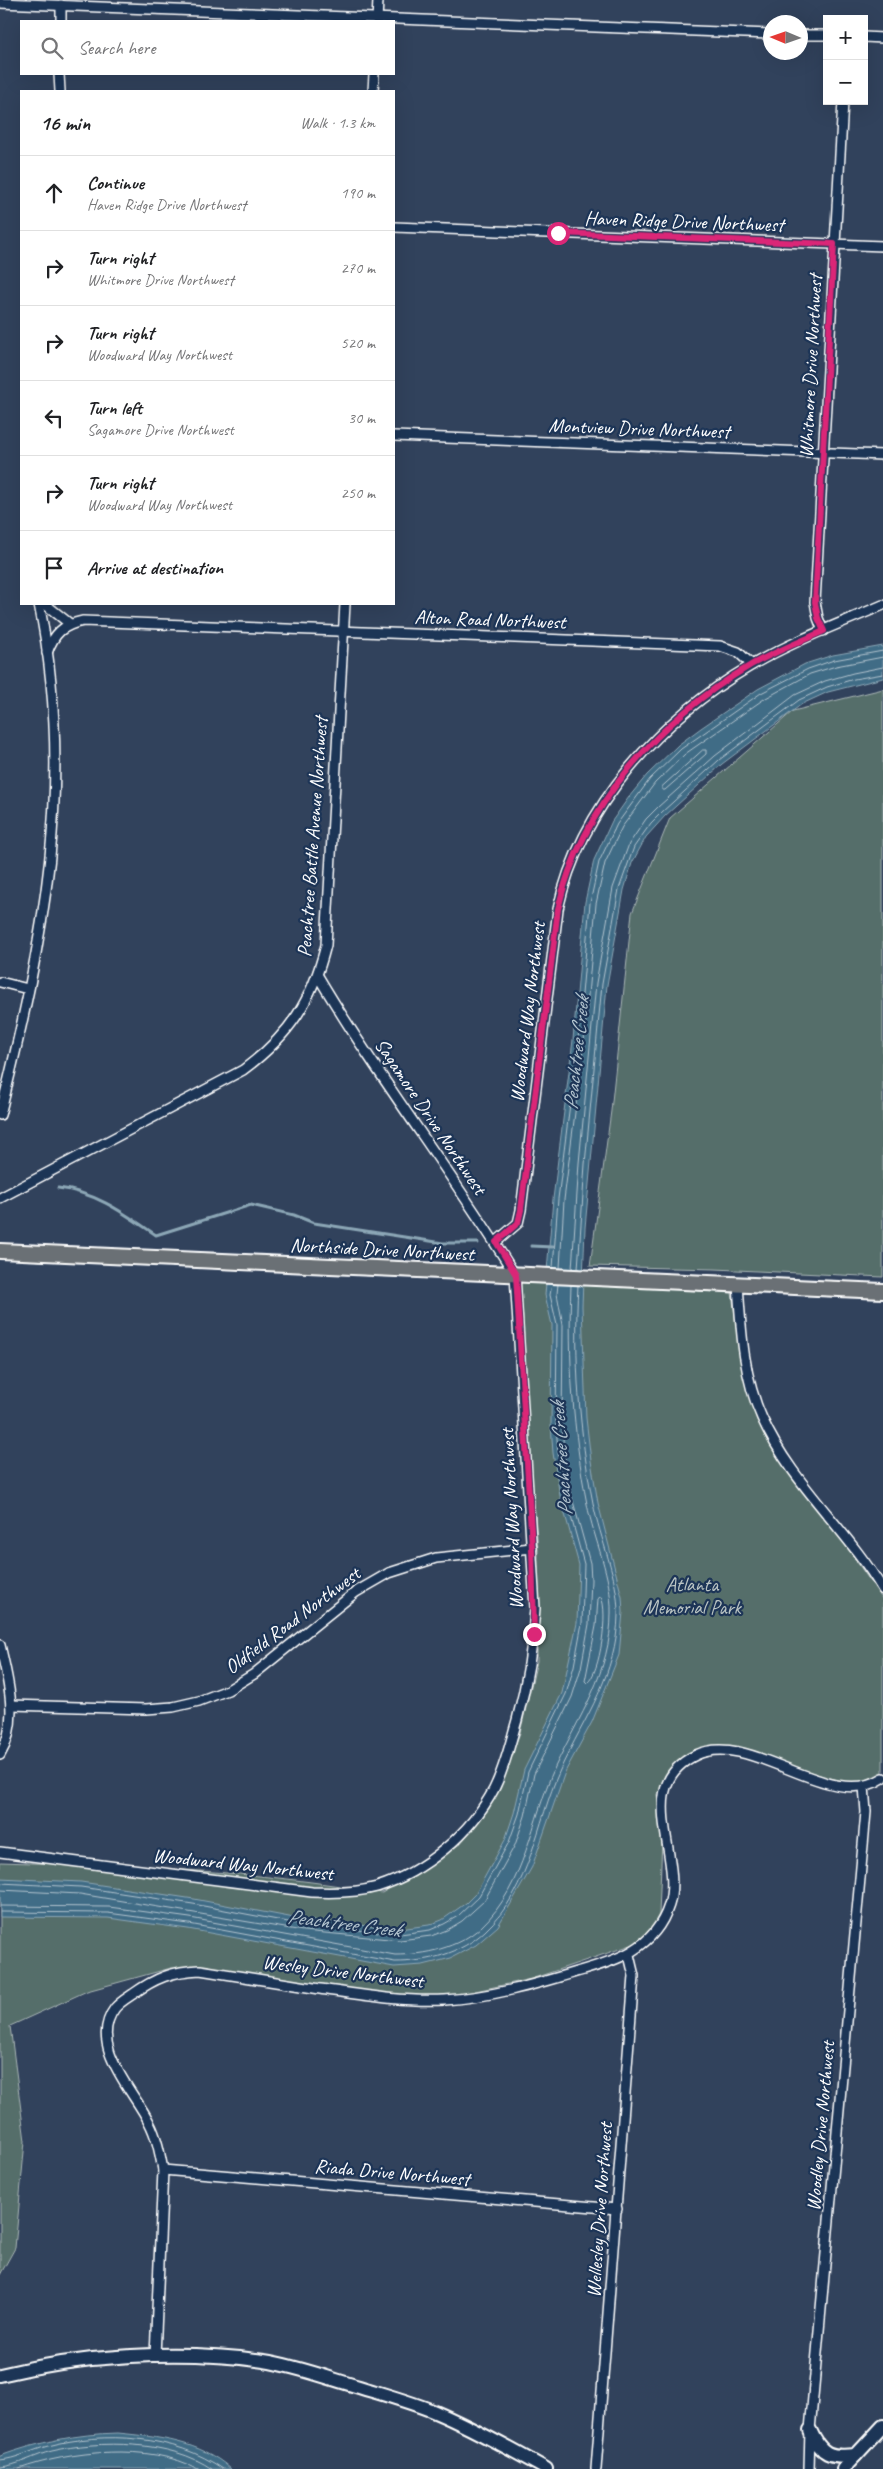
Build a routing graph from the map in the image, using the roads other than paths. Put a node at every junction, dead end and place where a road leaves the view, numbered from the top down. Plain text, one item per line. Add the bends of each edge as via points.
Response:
1 (378, 0) edge
2 (0, 3) edge
3 (61, 5) junction
4 (377, 19) edge
5 (61, 20) edge
6 (763, 34) edge
7 (808, 35) edge
8 (823, 36) edge
9 (868, 37) edge
10 (883, 38) edge
11 (60, 75) edge
12 (374, 75) edge
13 (60, 90) edge
14 (373, 90) edge
15 (843, 105) edge
16 (395, 227) edge
17 (834, 244) junction
18 (883, 246) edge
19 (395, 436) edge
20 (822, 453) junction
21 (883, 455) edge
22 (39, 605) edge
23 (46, 605) edge
24 (345, 605) edge
25 (883, 605) edge
26 (70, 624) junction
27 (344, 631) junction
28 (824, 631) junction
29 (47, 652) junction
30 (752, 665) junction
31 (318, 976) junction
32 (0, 982) edge
33 (28, 989) junction
34 (0, 1115) edge
35 (0, 1198) edge
36 (496, 1242) junction
37 (0, 1251) edge
38 (516, 1275) junction
39 (738, 1284) junction
40 (883, 1291) edge
41 (532, 1548) junction
42 (883, 1590) edge
43 (0, 1645) edge
44 (11, 1705) junction
45 (0, 1755) edge
46 (883, 1778) edge
47 (864, 1786) junction
48 (0, 1852) edge
49 (629, 1955) junction
50 (163, 2170) junction
51 (618, 2209) junction
52 (155, 2356) junction
53 (0, 2375) edge
54 (883, 2426) edge
55 (810, 2430) junction
56 (856, 2455) junction
57 (546, 2469) edge
58 (596, 2469) edge
59 (809, 2469) edge
60 (843, 2469) edge

1 - 4 street
2 - 3 street
3 - 4 street
3 - 5 street
4 - 6 street
7 - 8 street
9 - 10 street
11 - 13 street
12 - 14 street
15 - 17 street, Whitmore Drive Northwest
16 - 17 street, Haven Ridge Drive Northwest
17 - 18 street, Haven Ridge Drive Northwest
17 - 20 street, Whitmore Drive Northwest
19 - 20 street, Montview Drive Northwest
20 - 21 street, Montview Drive Northwest
20 - 28 street, Whitmore Drive Northwest via 815,602
22 - 29 street
23 - 26 street
24 - 27 street, Peachtree Battle Avenue Northwest
25 - 28 street, Woodward Way Northwest
26 - 27 street, Alton Road Northwest via 83,621
26 - 29 street via 59,630
27 - 30 street, Alton Road Northwest via 720,646 738,652
27 - 31 street, Peachtree Battle Avenue Northwest via 326,945
28 - 30 street, Woodward Way Northwest
29 - 33 street via 55,737 54,820 45,902
30 - 36 street, Woodward Way Northwest via 692,706 640,755 601,808 574,860 558,909 521,1210 518,1223
31 - 35 street, Peachtree Battle Avenue Northwest via 302,1010 285,1033 243,1070
31 - 36 street, Sagamore Drive Northwest via 446,1173
32 - 33 street
33 - 34 street
36 - 38 street, Sagamore Drive Northwest
37 - 38 main road, Northside Drive Northwest
38 - 39 main road, Northside Drive Northwest
38 - 41 street, Woodward Way Northwest
39 - 40 main road, Northside Drive Northwest
39 - 42 street via 744,1358 762,1418 786,1461
41 - 44 street, Oldfield Road Northwest via 436,1558 389,1573 356,1592 254,1674 228,1690 200,1701 146,1709
41 - 48 street, Woodward Way Northwest via 535,1608 531,1657 524,1695 500,1776 483,1806 459,1836 405,1874 376,1887 357,1891 312,1892
43 - 44 street
44 - 45 street via 8,1738
46 - 47 street, Wesley Drive Northwest
47 - 49 street, Wesley Drive Northwest via 837,1785 729,1750 707,1751 687,1760 671,1776 663,1800 672,1875 669,1905 654,1934
47 - 55 street, Woodley Drive Northwest via 866,1812
49 - 50 street, Wesley Drive Northwest via 521,1989 445,2000 373,1997 200,1970 159,1977 116,2006 108,2029 114,2065 150,2124
49 - 51 street, Wellesley Drive Northwest via 634,1976
50 - 51 street, Riada Drive Northwest
50 - 52 street, Wesley Drive Northwest
51 - 58 street, Wellesley Drive Northwest
52 - 53 main road via 75,2362
52 - 57 main road via 226,2357 297,2369 433,2411
54 - 56 main road
55 - 56 main road via 826,2453
55 - 59 street, Woodley Drive Northwest
56 - 60 main road

